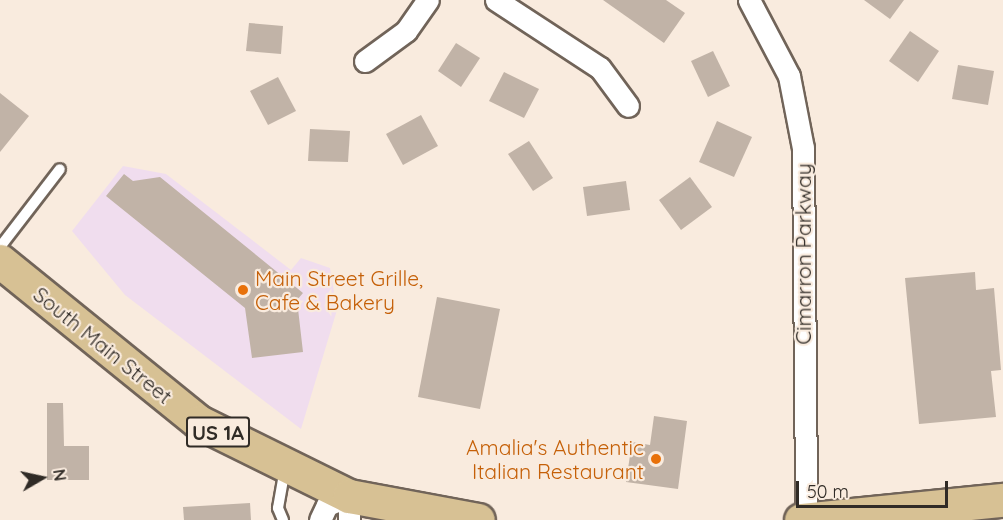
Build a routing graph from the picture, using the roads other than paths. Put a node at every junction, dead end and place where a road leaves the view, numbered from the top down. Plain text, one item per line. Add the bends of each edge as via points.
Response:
1 (428, 0) edge
2 (496, 0) edge
3 (749, 0) edge
4 (365, 61) dead end
5 (628, 106) dead end
6 (60, 169) dead end
7 (0, 247) edge
8 (0, 261) edge
9 (286, 465) junction
10 (1003, 500) edge
11 (349, 508) edge
12 (427, 517) edge
13 (283, 520) edge
14 (320, 520) edge
15 (478, 520) edge
16 (801, 520) edge
17 (806, 520) edge

1 - 4 street via 406,31
2 - 5 street via 600,68
3 - 17 street, Cimarron Parkway via 789,76 803,148
6 - 7 lane
8 - 9 main road, South Main Street / US 1A via 199,422
9 - 11 main road, South Main Street / US 1A
9 - 13 lane via 278,508
10 - 17 main road
11 - 12 main road, South Main Street / US 1A
11 - 14 street via 327,505
12 - 15 main road, South Main Street / US 1A
16 - 17 main road

